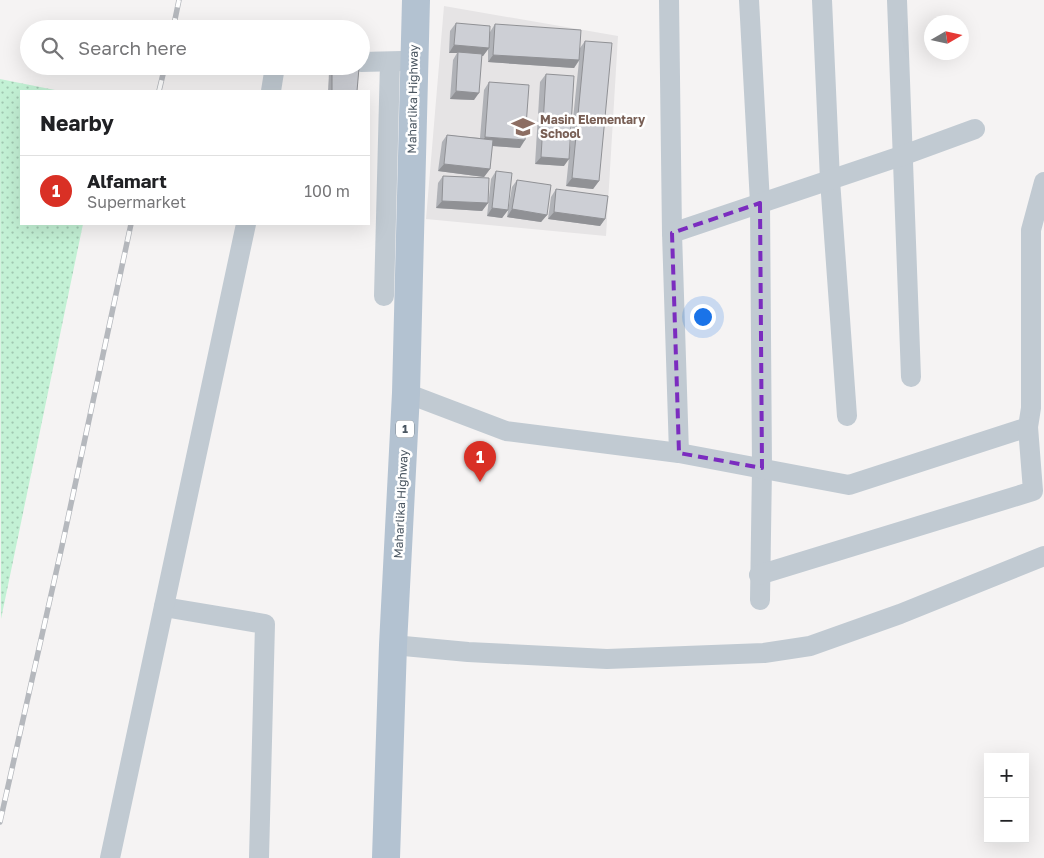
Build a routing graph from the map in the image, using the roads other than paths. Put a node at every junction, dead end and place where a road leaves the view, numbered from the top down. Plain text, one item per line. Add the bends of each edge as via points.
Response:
1 (416, 0) edge
2 (669, 0) edge
3 (748, 0) edge
4 (822, 0) edge
5 (897, 0) edge
6 (402, 61) junction
7 (370, 62) edge
8 (274, 75) edge
9 (271, 90) edge
10 (975, 129) dead end
11 (904, 155) junction
12 (830, 180) junction
13 (1044, 182) edge
14 (760, 203) junction
15 (246, 225) edge
16 (672, 234) junction
17 (384, 296) dead end
18 (911, 377) dead end
19 (406, 393) junction
20 (847, 416) dead end
21 (1028, 427) junction
22 (678, 453) junction
23 (762, 468) junction
24 (1044, 556) edge
25 (759, 575) junction
26 (760, 600) dead end
27 (164, 607) junction
28 (393, 645) junction
29 (110, 858) edge
30 (259, 858) edge
31 (386, 858) edge

1 - 6 main road, Maharlika Highway / 1
2 - 16 street
3 - 14 street
4 - 12 street
5 - 11 street
6 - 7 street
6 - 17 street
6 - 19 main road, Maharlika Highway / 1
8 - 9 street
10 - 11 street
11 - 12 street
11 - 18 street
12 - 14 street
12 - 20 street
13 - 21 street via 1031,230 1031,408
14 - 16 street
14 - 23 street
15 - 27 street
16 - 22 street
19 - 22 street via 506,432
19 - 28 main road, Maharlika Highway / 1
21 - 23 street via 850,485
21 - 25 street via 1033,491
22 - 23 street
23 - 25 street
24 - 28 street via 810,646 764,653 606,659
25 - 26 street
27 - 29 street
27 - 30 street via 265,624
28 - 31 main road, Maharlika Highway / 1

